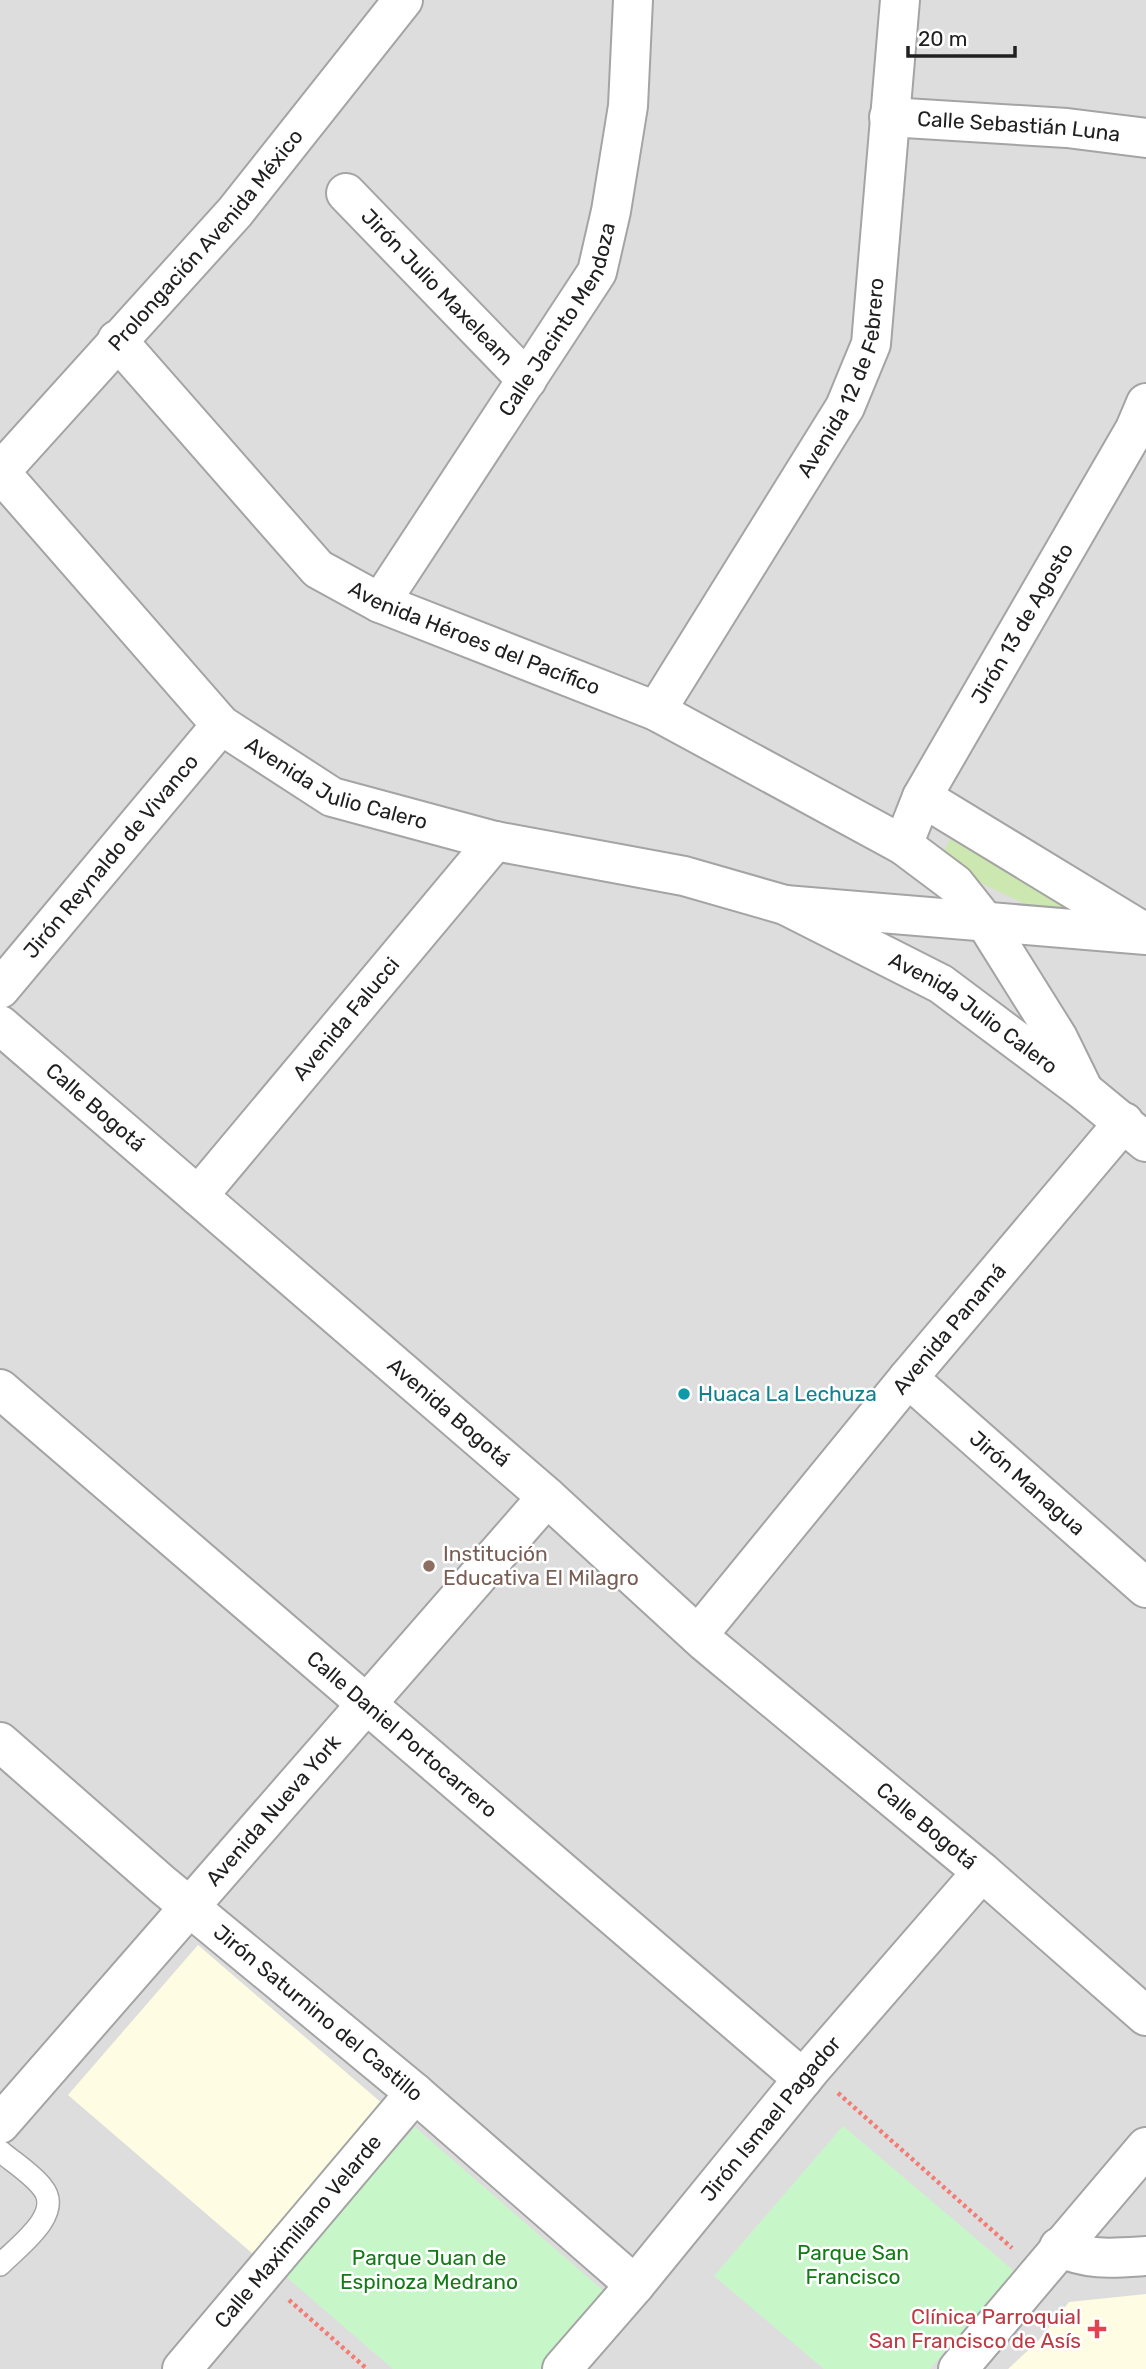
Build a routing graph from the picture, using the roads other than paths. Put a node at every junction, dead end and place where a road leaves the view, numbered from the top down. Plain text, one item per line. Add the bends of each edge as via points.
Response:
1 (403, 0) edge
2 (633, 0) edge
3 (900, 0) edge
4 (889, 117) junction
5 (1146, 138) edge
6 (345, 193) dead end
7 (117, 340) junction
8 (527, 380) junction
9 (1146, 403) edge
10 (0, 472) edge
11 (380, 603) junction
12 (656, 711) junction
13 (221, 725) junction
14 (922, 797) junction
15 (495, 841) junction
16 (903, 845) junction
17 (785, 905) junction
18 (986, 923) junction
19 (1146, 934) edge
20 (0, 989) edge
21 (0, 1025) edge
22 (1084, 1091) junction
23 (1135, 1132) edge
24 (194, 1193) junction
25 (908, 1378) junction
26 (0, 1389) edge
27 (547, 1497) junction
28 (1146, 1588) edge
29 (701, 1638) junction
30 (365, 1706) junction
31 (0, 1742) edge
32 (982, 1872) junction
33 (191, 1905) junction
34 (1146, 2015) edge
35 (807, 2074) junction
36 (415, 2093) junction
37 (0, 2124) edge
38 (1146, 2147) edge
39 (0, 2151) edge
40 (1146, 2256) edge
41 (1049, 2260) junction
42 (0, 2265) edge
43 (635, 2285) junction
44 (182, 2369) edge
45 (562, 2369) edge
46 (958, 2369) edge

1 - 7 street, Prolongación Avenida México via 235,212
2 - 8 street, Calle Jacinto Mendoza via 628,106 597,272
3 - 4 street, Avenida 12 de Febrero
4 - 5 street, Calle Sebastián Luna via 1067,128
4 - 12 street, Avenida 12 de Febrero via 871,344 845,407
6 - 8 street, Jirón Julio Maxeleam
7 - 10 street, Prolongación Avenida México
7 - 11 street, Avenida Héroes del Pacífico via 318,569
8 - 11 street, Calle Jacinto Mendoza
9 - 14 street, Jirón 13 de Agosto
10 - 13 street, Avenida Julio Calero
11 - 12 street, Avenida Héroes del Pacífico
12 - 16 street, Avenida Héroes del Pacífico
13 - 15 street, Avenida Julio Calero via 332,797
13 - 20 street, Jirón Reynaldo de Vivanco
14 - 16 street, Jirón 13 de Agosto
14 - 19 street
15 - 17 street, Avenida Julio Calero via 684,876
15 - 24 street, Avenida Falucci
16 - 18 street, Avenida Héroes del Pacífico via 955,884
17 - 18 street, Avenida Julio Calero
17 - 22 street, Avenida Julio Calero via 941,984
18 - 19 street, Avenida Julio Calero
18 - 22 street, Avenida Héroes del Pacífico via 1058,1038
21 - 24 street, Calle Bogotá
22 - 23 street, Avenida Julio Calero
23 - 25 street, Avenida Panamá
24 - 27 street, Avenida Bogotá
25 - 28 street, Jirón Managua
25 - 29 street, Avenida Panamá
26 - 30 street, Calle Daniel Portocarrero
27 - 29 street, Avenida Bogotá
27 - 30 street, Avenida Nueva York
29 - 32 street, Calle Bogotá
30 - 33 street, Avenida Nueva York
30 - 35 street, Calle Daniel Portocarrero
31 - 33 street, Jirón Saturnino del Castillo
32 - 34 street, Calle Bogotá
32 - 35 street, Jirón Ismael Pagador
33 - 36 street, Jirón Saturnino del Castillo
33 - 37 street, Avenida Nueva York
35 - 43 street, Jirón Ismael Pagador
36 - 43 street, Jirón Saturnino del Castillo
36 - 44 street, Calle Maximiliano Velarde
38 - 41 street
39 - 42 lane via 44,2188 48,2204 47,2216
40 - 41 street
41 - 46 street
43 - 45 street, Jirón Ismael Pagador

